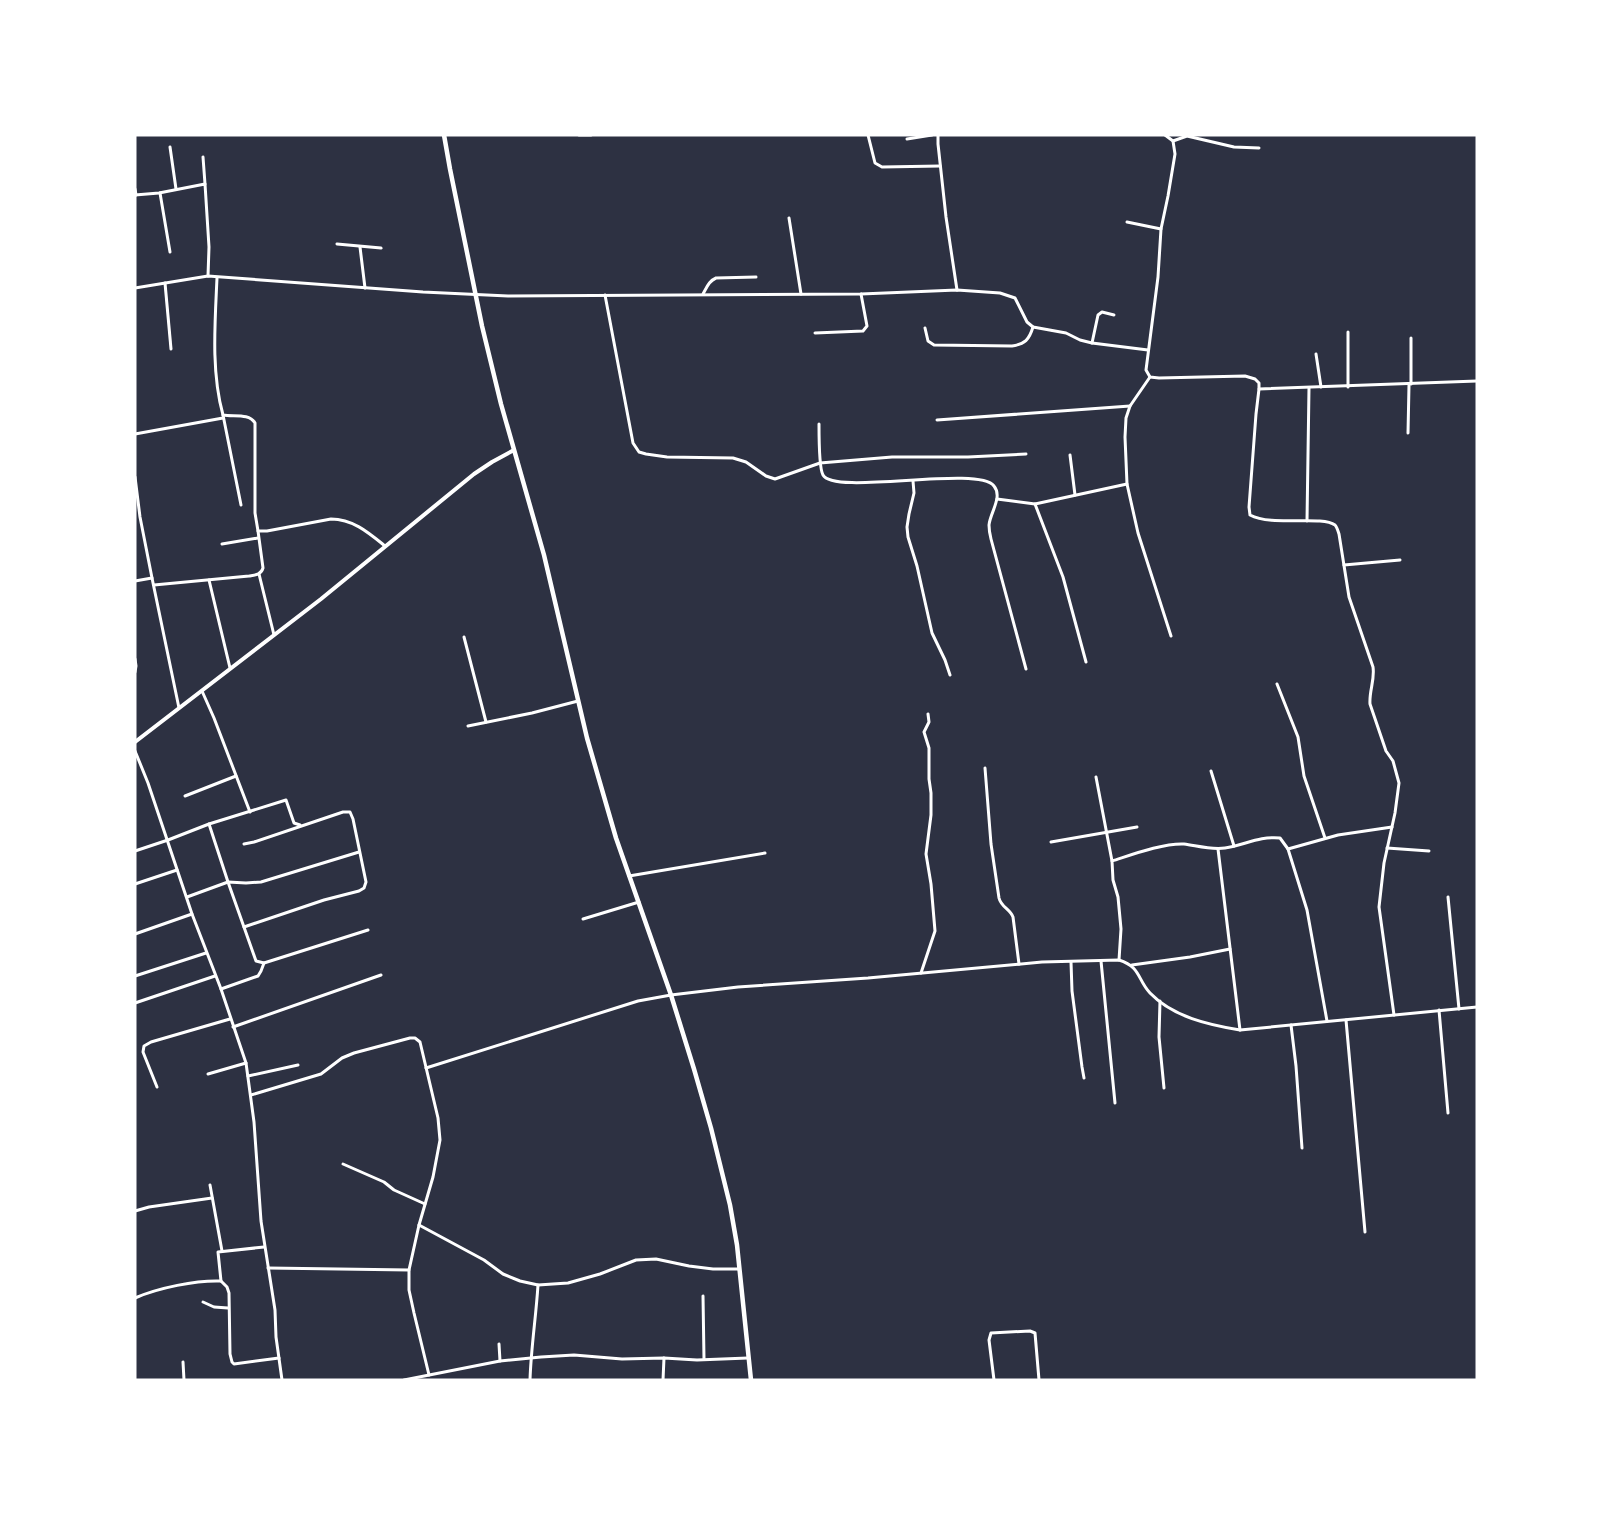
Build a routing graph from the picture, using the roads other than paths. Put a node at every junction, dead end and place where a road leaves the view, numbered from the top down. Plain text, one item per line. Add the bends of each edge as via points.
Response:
1 (444, 135) edge
2 (579, 135) edge
3 (591, 135) edge
4 (868, 135) edge
5 (932, 135) edge
6 (938, 135) edge
7 (1165, 135) edge
8 (907, 139) dead end
9 (1173, 141) junction
10 (170, 147) dead end
11 (1259, 148) dead end
12 (203, 157) dead end
13 (940, 166) junction
14 (205, 184) junction
15 (135, 189) edge
16 (176, 189) junction
17 (160, 193) junction
18 (136, 195) edge
19 (789, 218) dead end
20 (1127, 222) dead end
21 (1161, 229) junction
22 (337, 244) dead end
23 (360, 247) junction
24 (381, 248) dead end
25 (170, 252) dead end
26 (208, 276) junction
27 (756, 277) dead end
28 (217, 278) junction
29 (165, 284) junction
30 (135, 288) edge
31 (365, 288) junction
32 (957, 290) junction
33 (474, 294) junction
34 (703, 294) junction
35 (801, 294) junction
36 (861, 294) junction
37 (605, 295) junction
38 (1113, 315) dead end
39 (1033, 327) junction
40 (925, 328) dead end
41 (1348, 332) dead end
42 (816, 333) dead end
43 (1411, 338) dead end
44 (1092, 343) junction
45 (171, 350) dead end
46 (1148, 350) junction
47 (1316, 354) dead end
48 (1150, 377) junction
49 (1477, 381) edge
50 (1410, 385) junction
51 (1321, 387) junction
52 (1348, 387) junction
53 (1309, 388) junction
54 (1259, 389) junction
55 (1130, 406) junction
56 (223, 416) junction
57 (937, 420) dead end
58 (819, 424) dead end
59 (1408, 433) dead end
60 (135, 434) edge
61 (514, 450) junction
62 (1026, 454) dead end
63 (1070, 454) dead end
64 (820, 463) junction
65 (135, 477) edge
66 (913, 481) junction
67 (136, 484) edge
68 (1127, 484) junction
69 (1076, 495) junction
70 (997, 499) junction
71 (1035, 504) junction
72 (241, 505) dead end
73 (140, 517) junction
74 (135, 518) edge
75 (1307, 521) junction
76 (258, 531) junction
77 (258, 538) junction
78 (222, 544) dead end
79 (386, 547) junction
80 (1400, 560) dead end
81 (1344, 565) junction
82 (259, 574) junction
83 (152, 578) junction
84 (209, 580) junction
85 (135, 581) edge
86 (154, 585) junction
87 (274, 635) junction
88 (1171, 636) dead end
89 (464, 637) dead end
90 (135, 659) edge
91 (1086, 662) dead end
92 (230, 668) junction
93 (1026, 669) dead end
94 (135, 672) edge
95 (950, 675) dead end
96 (1277, 684) dead end
97 (202, 690) junction
98 (578, 701) junction
99 (179, 708) junction
100 (928, 714) dead end
101 (486, 722) junction
102 (468, 726) dead end
103 (135, 742) edge
104 (135, 751) edge
105 (985, 768) dead end
106 (1211, 771) dead end
107 (236, 777) junction
108 (1096, 777) dead end
109 (185, 796) dead end
110 (250, 812) junction
111 (209, 824) junction
112 (301, 825) junction
113 (1137, 827) dead end
114 (1392, 827) junction
115 (1107, 833) junction
116 (1325, 838) junction
117 (168, 840) junction
118 (1050, 842) dead end
119 (244, 843) dead end
120 (1234, 846) junction
121 (1387, 848) junction
122 (1218, 849) junction
123 (1288, 849) junction
124 (135, 850) edge
125 (1430, 851) dead end
126 (359, 852) junction
127 (765, 853) dead end
128 (1112, 861) junction
129 (177, 870) junction
130 (629, 876) junction
131 (228, 882) junction
132 (135, 884) edge
133 (187, 897) junction
134 (1448, 897) dead end
135 (639, 902) junction
136 (192, 914) junction
137 (583, 919) dead end
138 (244, 927) junction
139 (368, 930) dead end
140 (135, 934) edge
141 (1230, 948) junction
142 (206, 953) junction
143 (1119, 960) junction
144 (1101, 961) junction
145 (1071, 962) junction
146 (264, 963) junction
147 (1019, 964) junction
148 (1132, 965) junction
149 (921, 973) junction
150 (381, 975) dead end
151 (135, 976) edge
152 (215, 976) junction
153 (221, 989) junction
154 (671, 995) junction
155 (1160, 1001) junction
156 (135, 1003) edge
157 (1477, 1007) edge
158 (1459, 1008) junction
159 (1439, 1010) junction
160 (1394, 1015) junction
161 (230, 1019) junction
162 (1346, 1020) junction
163 (1327, 1022) junction
164 (1291, 1025) junction
165 (233, 1027) junction
166 (1240, 1030) junction
167 (246, 1063) junction
168 (298, 1065) dead end
169 (426, 1068) junction
170 (208, 1074) dead end
171 (248, 1076) junction
172 (1084, 1078) dead end
173 (157, 1087) dead end
174 (1164, 1088) dead end
175 (251, 1095) junction
176 (1115, 1103) dead end
177 (1449, 1113) dead end
178 (1302, 1148) dead end
179 (343, 1164) dead end
180 (210, 1185) dead end
181 (213, 1198) junction
182 (425, 1204) junction
183 (135, 1211) edge
184 (419, 1225) junction
185 (1365, 1232) dead end
186 (264, 1247) junction
187 (222, 1251) junction
188 (268, 1268) junction
189 (739, 1269) junction
190 (409, 1270) junction
191 (221, 1281) junction
192 (538, 1285) junction
193 (703, 1296) dead end
194 (135, 1298) edge
195 (203, 1302) dead end
196 (228, 1308) junction
197 (499, 1344) dead end
198 (279, 1358) junction
199 (664, 1358) junction
200 (748, 1358) junction
201 (530, 1359) junction
202 (704, 1359) junction
203 (500, 1361) junction
204 (183, 1362) dead end
205 (429, 1375) junction
206 (184, 1380) edge
207 (282, 1380) edge
208 (404, 1380) edge
209 (530, 1380) edge
210 (663, 1380) edge
211 (751, 1380) edge
212 (994, 1380) edge
213 (1039, 1380) edge

1 - 33 main road
2 - 3 street
4 - 13 street via 875,163 882,167
5 - 8 street
6 - 13 street
7 - 9 street
9 - 11 street via 1187,136 1234,147
9 - 21 street via 1175,154
10 - 16 street
12 - 14 street
13 - 32 street
14 - 16 street
14 - 26 street
15 - 18 street
16 - 17 street
17 - 18 street
17 - 25 street
19 - 35 street
20 - 21 street
21 - 46 street
22 - 23 street
23 - 24 street
23 - 31 street
26 - 28 street
26 - 29 street
27 - 34 street via 712,279
28 - 31 street
28 - 56 street via 216,357
29 - 30 street
29 - 45 street
31 - 33 street
32 - 36 street
32 - 39 street via 1012,296
33 - 37 street
33 - 61 main road
34 - 35 street
34 - 37 street
35 - 36 street
36 - 42 street via 866,329
37 - 64 street via 633,443 639,452 668,457 734,458 775,479
38 - 44 street via 1098,315
39 - 40 street via 1023,344 1012,346 934,345 928,341
39 - 44 street
41 - 52 street
43 - 50 street
44 - 46 street
46 - 48 street via 1146,366
47 - 51 street
48 - 54 street via 1245,376 1255,379
48 - 55 street
49 - 50 street
50 - 52 street
50 - 59 street
51 - 52 street
51 - 53 street
53 - 54 street
53 - 75 street
54 - 75 street via 1249,513 1254,518 1278,522
55 - 57 street
55 - 68 street via 1125,427
56 - 60 street
56 - 72 street
56 - 76 street via 247,416 255,423
58 - 64 street
61 - 79 street via 474,474
61 - 98 main road
62 - 64 street
63 - 69 street
64 - 66 street via 823,476 836,482
65 - 67 street
66 - 70 street via 982,479 994,486
66 - 95 street via 908,537 932,633
67 - 73 street
68 - 69 street
68 - 88 street via 1138,533
69 - 71 street
70 - 71 street
70 - 93 street via 989,525 991,539
71 - 91 street via 1063,577
73 - 74 street
73 - 83 street
75 - 81 street via 1335,525
76 - 77 street
76 - 79 street via 339,519 363,529
77 - 78 street
77 - 82 street via 263,568
79 - 87 street
80 - 81 street
81 - 114 street via 1353,613 1372,667 1370,704 1397,774
82 - 84 street
82 - 87 street
83 - 85 street
83 - 86 street
84 - 86 street
84 - 92 street
86 - 99 street
87 - 92 street
89 - 101 street
90 - 94 street
92 - 97 street
96 - 116 street via 1298,737 1304,776
97 - 99 street
97 - 107 street
98 - 101 street
98 - 130 main road
99 - 103 street
100 - 149 street via 924,732 929,748 931,815 926,854 936,931
101 - 102 street
104 - 117 street
105 - 147 street via 999,898 1012,917
106 - 120 street
107 - 109 street
107 - 110 street
108 - 115 street
110 - 111 street
110 - 112 street via 286,800 294,824
111 - 117 street
111 - 131 street
112 - 119 street
112 - 126 street via 350,813
113 - 115 street
114 - 116 street
114 - 121 street
115 - 118 street
115 - 128 street
116 - 123 street
117 - 124 street
117 - 129 street
120 - 122 street
120 - 123 street via 1271,837 1280,838
121 - 125 street
121 - 160 street via 1379,907
122 - 128 street via 1179,844
122 - 141 street
123 - 163 street via 1307,910
126 - 131 street via 261,882
126 - 138 street via 364,888
127 - 130 street
128 - 143 street via 1119,897
129 - 132 street
129 - 133 street
130 - 135 main road
131 - 133 street
131 - 138 street
133 - 136 street
134 - 158 street
135 - 137 street
135 - 154 main road
136 - 140 street
136 - 142 street
138 - 146 street via 254,957
139 - 146 street
141 - 148 street
141 - 166 street
142 - 151 street
142 - 152 street
143 - 144 street
143 - 148 street
144 - 145 street
144 - 176 street
145 - 147 street
145 - 172 street
146 - 153 street via 258,976
147 - 149 street
148 - 155 street via 1145,987
149 - 154 street
150 - 165 street
152 - 153 street
152 - 156 street
153 - 161 street
154 - 169 street via 638,1001
154 - 189 main road via 728,1194
155 - 166 street via 1191,1018
155 - 174 street
157 - 158 street
158 - 159 street
159 - 160 street
159 - 177 street
160 - 162 street
161 - 165 street
161 - 173 street via 144,1046
162 - 163 street
162 - 185 street
163 - 164 street
164 - 166 street
164 - 178 street
165 - 167 street
167 - 170 street
167 - 171 street
168 - 171 street
169 - 175 street via 420,1042 410,1038 354,1053 321,1074
169 - 182 street via 440,1140
171 - 175 street
175 - 186 street
179 - 182 street
180 - 181 street
181 - 183 street
181 - 187 street
182 - 184 street
184 - 190 street
184 - 192 street via 503,1274
186 - 187 street
186 - 188 street
187 - 191 street via 218,1252
188 - 190 street
188 - 198 street
189 - 192 street via 636,1260 568,1283
189 - 200 main road
190 - 205 street via 414,1313
191 - 194 street via 158,1290
191 - 196 street via 228,1289
192 - 201 street
193 - 202 street
195 - 196 street
196 - 198 street via 233,1364
197 - 203 street
198 - 207 street
199 - 201 street via 574,1355
199 - 202 street
199 - 210 street
200 - 202 street
200 - 211 main road
201 - 203 street
201 - 209 street
203 - 205 street
204 - 206 street
205 - 208 street
212 - 213 street via 991,1333 1030,1331 1035,1333

